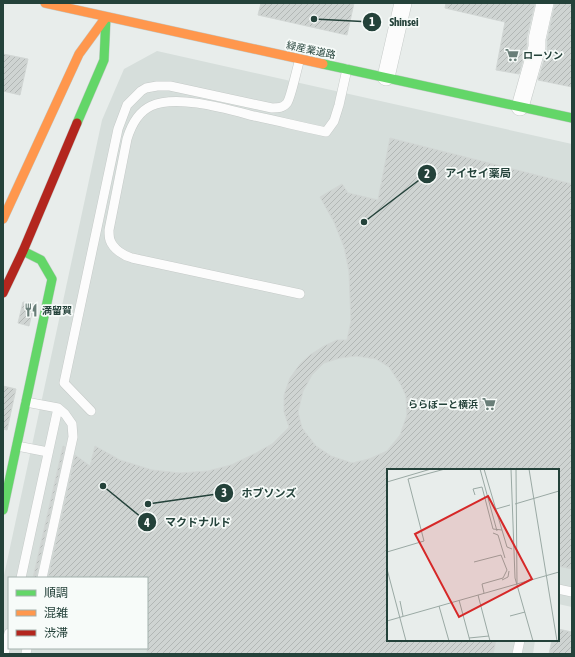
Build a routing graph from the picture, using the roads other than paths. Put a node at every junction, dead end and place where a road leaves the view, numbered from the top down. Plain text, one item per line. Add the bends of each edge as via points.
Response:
1 (45, 3) edge
2 (403, 3) edge
3 (545, 3) edge
4 (108, 10) edge
5 (300, 59) junction
6 (347, 69) junction
7 (386, 78) junction
8 (520, 107) junction
9 (572, 118) edge
10 (3, 219) edge
11 (23, 251) junction
12 (3, 293) edge
13 (300, 294) dead end
14 (26, 402) junction
15 (58, 408) junction
16 (91, 411) dead end
17 (17, 446) junction
18 (48, 452) junction
19 (3, 510) edge
20 (21, 577) edge
21 (42, 577) edge
22 (559, 589) edge
23 (572, 592) edge
24 (8, 637) edge
25 (520, 641) edge
26 (4, 654) edge
27 (517, 654) edge

1 - 4 street, 緑産業道路
2 - 7 street
3 - 8 street via 537,47
4 - 5 street, 緑産業道路
4 - 10 street via 79,54
4 - 11 street via 104,60
5 - 6 street, 緑産業道路
5 - 16 lane via 289,100 279,108 170,86 146,88 127,105 118,129 64,383
6 - 7 street, 緑産業道路
6 - 13 lane via 334,121 326,132 208,105 174,101 151,106 139,115 127,139 109,230 110,240 115,248 126,257
7 - 8 street, 緑産業道路
8 - 9 street, 緑産業道路
11 - 12 street
11 - 14 street via 40,260 52,279
14 - 15 lane
14 - 17 street
15 - 18 lane
15 - 21 lane via 72,424 73,437
17 - 18 lane
17 - 19 street
18 - 20 lane
22 - 23 lane
24 - 26 lane
25 - 27 lane

